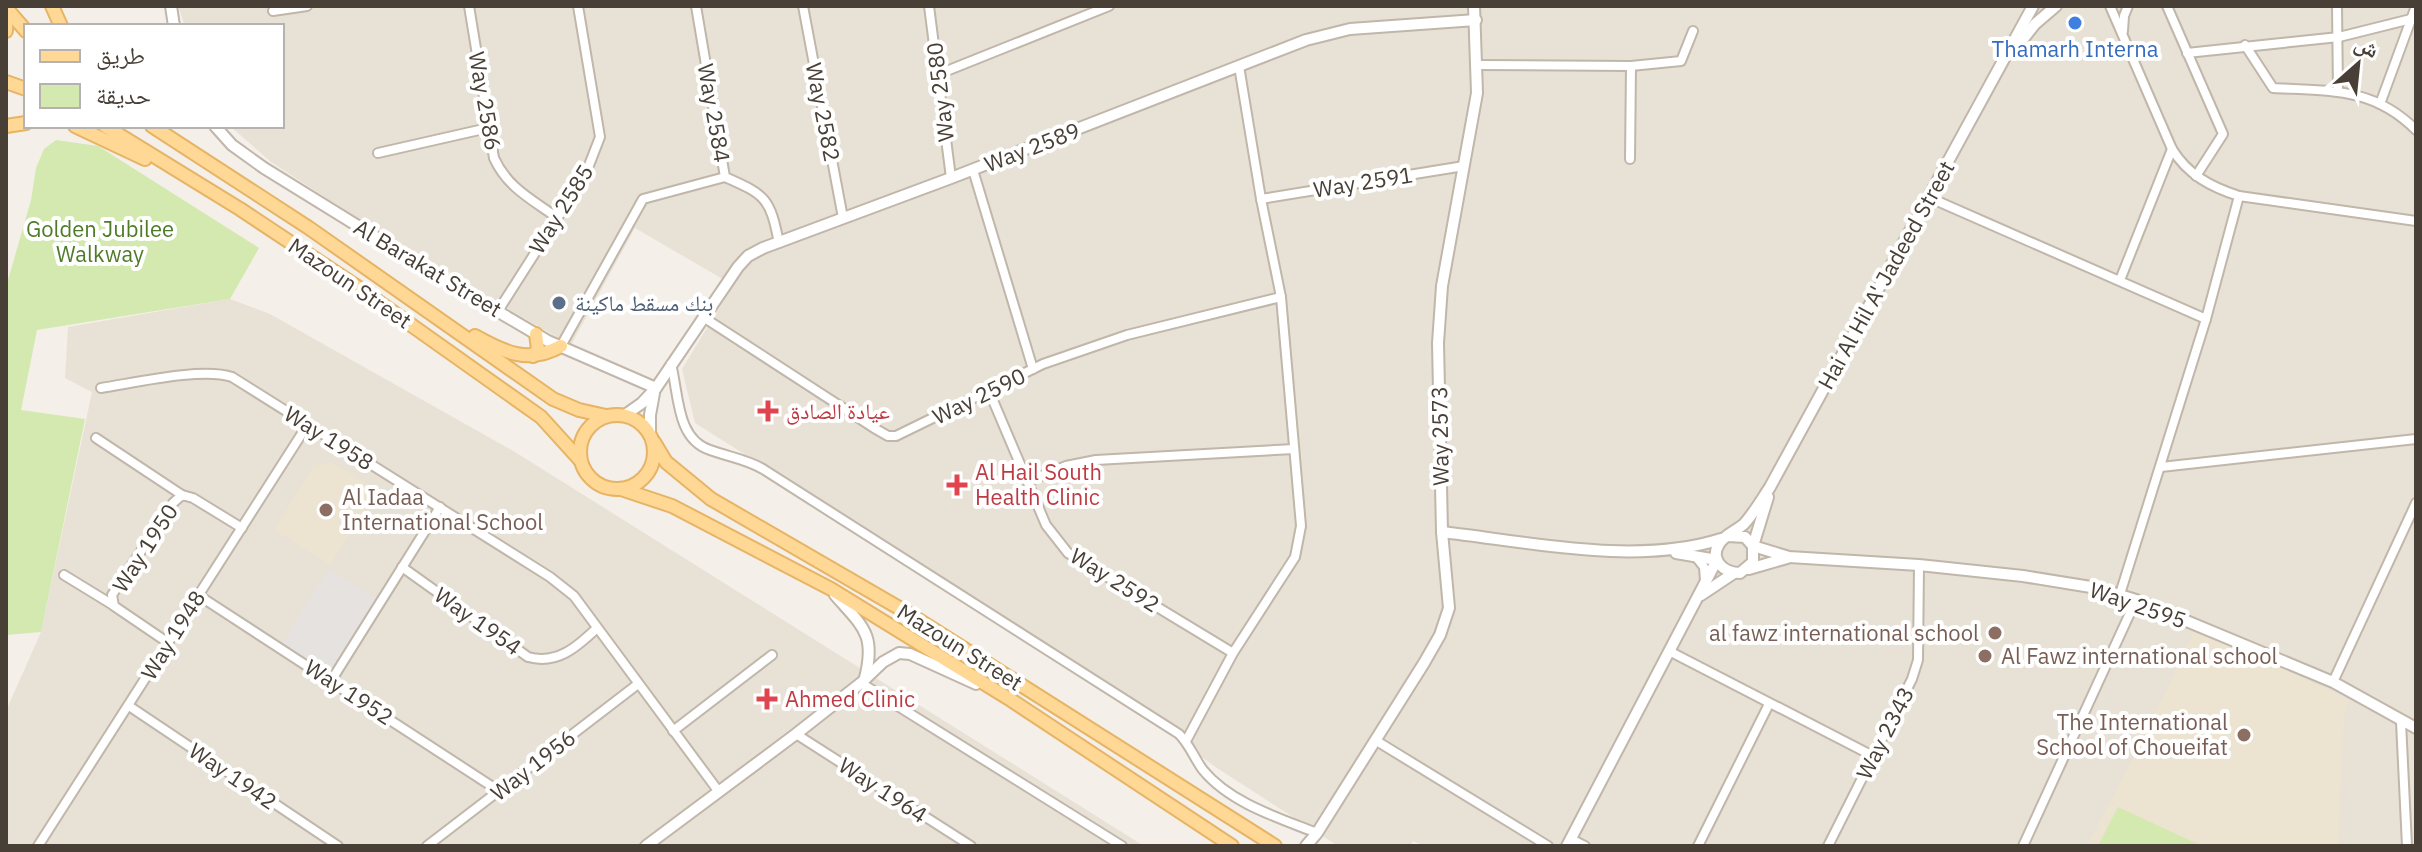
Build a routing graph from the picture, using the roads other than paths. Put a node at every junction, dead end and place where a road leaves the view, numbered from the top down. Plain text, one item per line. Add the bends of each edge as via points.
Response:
1 (307, 6) edge
2 (469, 6) edge
3 (578, 6) edge
4 (696, 6) edge
5 (803, 6) edge
6 (929, 6) edge
7 (1109, 6) edge
8 (1474, 6) edge
9 (2033, 6) edge
10 (2056, 6) edge
11 (2110, 6) edge
12 (2128, 6) edge
13 (2167, 6) edge
14 (2337, 6) edge
15 (2416, 6) edge
16 (7, 8) edge
17 (273, 11) dead end
18 (2411, 19) junction
19 (1476, 20) junction
20 (24, 29) edge
21 (6, 31) edge
22 (1693, 31) dead end
23 (2339, 37) junction
24 (2245, 45) junction
25 (2128, 51) junction
26 (2187, 53) junction
27 (2003, 63) junction
28 (1477, 65) junction
29 (1239, 66) junction
30 (1631, 66) junction
31 (939, 74) junction
32 (2338, 92) junction
33 (2380, 104) junction
34 (79, 128) edge
35 (108, 128) edge
36 (155, 128) edge
37 (217, 128) edge
38 (488, 128) junction
39 (2416, 130) edge
40 (2172, 149) junction
41 (378, 153) dead end
42 (1630, 159) dead end
43 (1464, 166) junction
44 (973, 170) junction
45 (179, 171) junction
46 (2196, 176) junction
47 (725, 177) junction
48 (951, 178) junction
49 (2239, 196) junction
50 (1928, 197) junction
51 (1261, 199) junction
52 (556, 217) junction
53 (843, 218) junction
54 (2416, 221) edge
55 (779, 243) junction
56 (2120, 280) junction
57 (1281, 297) junction
58 (423, 307) junction
59 (498, 311) junction
60 (703, 317) junction
61 (2206, 319) junction
62 (536, 334) junction
63 (561, 346) junction
64 (533, 356) junction
65 (671, 364) junction
66 (1033, 369) junction
67 (101, 388) dead end
68 (656, 388) junction
69 (989, 391) junction
70 (625, 415) junction
71 (606, 416) junction
72 (308, 424) junction
73 (96, 438) dead end
74 (652, 438) junction
75 (2416, 439) edge
76 (1294, 449) junction
77 (580, 460) junction
78 (2161, 467) junction
79 (1029, 481) junction
80 (1770, 487) junction
81 (621, 489) junction
82 (182, 495) junction
83 (2416, 503) edge
84 (440, 507) junction
85 (1760, 525) junction
86 (242, 528) junction
87 (1442, 532) junction
88 (1725, 537) junction
89 (1753, 546) junction
90 (1666, 551) junction
91 (1770, 551) junction
92 (1695, 556) junction
93 (1789, 557) junction
94 (1717, 560) junction
95 (1919, 565) junction
96 (402, 567) junction
97 (1746, 570) junction
98 (1734, 573) junction
99 (64, 575) dead end
100 (1705, 581) junction
101 (831, 589) junction
102 (2120, 594) junction
103 (198, 595) junction
104 (1696, 599) junction
105 (2136, 600) junction
106 (114, 606) junction
107 (597, 628) junction
108 (167, 642) junction
109 (1669, 651) junction
110 (1233, 653) junction
111 (772, 655) dead end
112 (331, 681) junction
113 (863, 682) junction
114 (2333, 682) junction
115 (638, 684) junction
116 (1011, 700) junction
117 (1769, 704) junction
118 (129, 706) junction
119 (2401, 722) junction
120 (2416, 728) edge
121 (673, 731) junction
122 (796, 734) junction
123 (1375, 740) junction
124 (1186, 741) junction
125 (1873, 756) junction
126 (499, 791) junction
127 (719, 792) junction
128 (1317, 833) junction
129 (1259, 836) junction
130 (1569, 842) edge
131 (966, 845) edge
132 (38, 846) edge
133 (338, 846) edge
134 (427, 846) edge
135 (646, 846) edge
136 (1122, 846) edge
137 (1232, 846) edge
138 (1275, 846) edge
139 (1281, 846) edge
140 (1306, 846) edge
141 (1312, 846) edge
142 (1548, 846) edge
143 (1585, 846) edge
144 (1698, 846) edge
145 (1828, 846) edge
146 (2023, 846) edge
147 (2407, 846) edge

1 - 17 street
2 - 38 street, Way 2586
3 - 52 street, Way 2585 via 600,137 586,173
4 - 47 street, Way 2584
5 - 53 street, Way 2582
6 - 31 street, Way 2580
7 - 31 street
8 - 19 street, Way 2573
9 - 27 street
10 - 27 street
11 - 25 street
12 - 25 street via 2122,26
13 - 26 street
14 - 23 street
15 - 18 street
16 - 20 main road
16 - 21 main road
18 - 23 street
18 - 33 street
19 - 28 street, Way 2573
19 - 29 street, Way 2589 via 1350,29
22 - 30 street via 1681,61
23 - 24 street
23 - 32 street
24 - 26 street
24 - 32 street via 2273,88
25 - 40 street
26 - 46 street via 2223,134
27 - 50 street, Hai Al Hil A' Jadeed Street
28 - 30 street
28 - 43 street, Way 2573
29 - 44 street, Way 2589
29 - 51 street
30 - 42 street
31 - 48 street, Way 2580
32 - 33 street
33 - 39 street
34 - 45 main road
35 - 45 main road, Mazoun Street
36 - 58 main road, Mazoun Street
37 - 59 street, Al Barakat Street via 264,168
38 - 41 street
38 - 52 street, Way 2586 via 501,174
40 - 46 street
40 - 56 street
43 - 51 street, Way 2591
43 - 87 street, Way 2573 via 1442,286 1438,343
44 - 48 street, Way 2589
44 - 66 street
45 - 77 main road, Mazoun Street via 525,405
46 - 49 street
47 - 55 street, Way 2584 via 757,191 766,201
47 - 63 street via 643,199
48 - 53 street, Way 2589
49 - 54 street
49 - 61 street
50 - 56 street
50 - 80 street, Hai Al Hil A' Jadeed Street
51 - 57 street
52 - 59 street, Way 2585
53 - 55 street, Way 2589
55 - 60 street, Way 2589 via 748,256
56 - 61 street
57 - 66 street, Way 2590 via 1127,335
57 - 76 street
58 - 64 main road via 491,346
58 - 71 main road, Mazoun Street via 553,399
59 - 62 street, Al Barakat Street
60 - 65 street, Way 2589
60 - 69 street, Way 2590 via 888,436
61 - 78 street
62 - 63 street, Al Barakat Street
62 - 64 main road via 538,349
63 - 64 main road
63 - 68 street, Al Barakat Street
65 - 68 street, Way 2589
65 - 124 street via 681,416 693,440 763,469
66 - 69 street, Way 2590
67 - 72 street, Way 1958 via 222,374
68 - 70 street, Way 2589
68 - 74 street, Way 2589
69 - 79 street, Way 2592
70 - 71 main road
70 - 74 main road via 644,425
71 - 77 main road via 582,438
72 - 84 street, Way 1958
72 - 86 street, Way 1948
73 - 82 street
74 - 81 main road via 655,455 650,469 634,486
74 - 129 main road, Mazoun Street via 666,462 711,499 906,612
75 - 78 street
76 - 79 street via 1096,460
76 - 110 street via 1301,526 1295,557
77 - 81 main road via 591,479
78 - 102 street
79 - 110 street, Way 2592 via 1046,525 1068,553
80 - 85 street, Hai Al Hil A' Jadeed Street
80 - 88 street, Hai Al Hil A' Jadeed Street via 1746,521
81 - 101 main road, Mazoun Street via 672,506
82 - 86 street, Way 1950
82 - 106 street, Way 1950 via 112,595
83 - 114 street
84 - 96 street
84 - 107 street, Way 1958 via 563,586
85 - 89 street, Hai Al Hil A' Jadeed Street
85 - 91 street
86 - 103 street, Way 1948
87 - 90 street via 1593,549
87 - 123 street, Way 2573 via 1449,608 1440,635
88 - 89 street via 1745,537
88 - 90 street
88 - 94 street
89 - 91 street, Way 2595
89 - 97 street via 1755,557
90 - 92 street
91 - 93 street, Way 2595
92 - 94 street
92 - 100 street via 1703,564
93 - 95 street, Way 2595
93 - 97 street, Way 2595
94 - 98 street
94 - 100 street
95 - 102 street, Way 2595
95 - 125 street, Way 2343 via 1918,660
96 - 107 street, Way 1954 via 528,657 564,655
96 - 112 street
97 - 98 street
98 - 104 street
99 - 106 street
100 - 104 street
101 - 113 street via 864,628 869,642
101 - 116 main road, Mazoun Street
102 - 105 street, Way 2595
103 - 108 street, Way 1948
103 - 112 street, Way 1952
104 - 109 street
105 - 114 street, Way 2595
105 - 146 street
106 - 108 street, Way 1950
107 - 115 street, Way 1958
108 - 118 street, Way 1948
109 - 117 street
109 - 130 street
110 - 124 street
111 - 121 street
112 - 126 street, Way 1952
113 - 116 street via 889,657 910,654
113 - 122 street
113 - 136 street
114 - 119 street, Way 2595
115 - 121 street, Way 1958
115 - 126 street, Way 1956
116 - 137 main road, Mazoun Street
117 - 125 street
117 - 144 street
118 - 132 street, Way 1948
118 - 133 street, Way 1942
119 - 120 street, Way 2595
119 - 147 street
121 - 127 street, Way 1958
122 - 127 street
122 - 131 street, Way 1964
123 - 128 street, Way 2573
123 - 142 street
124 - 128 street via 1203,770 1226,789 1266,813
125 - 145 street, Way 2343
126 - 134 street, Way 1956
127 - 135 street
128 - 140 street
128 - 141 street
129 - 138 main road, Mazoun Street
129 - 139 street
130 - 143 street

